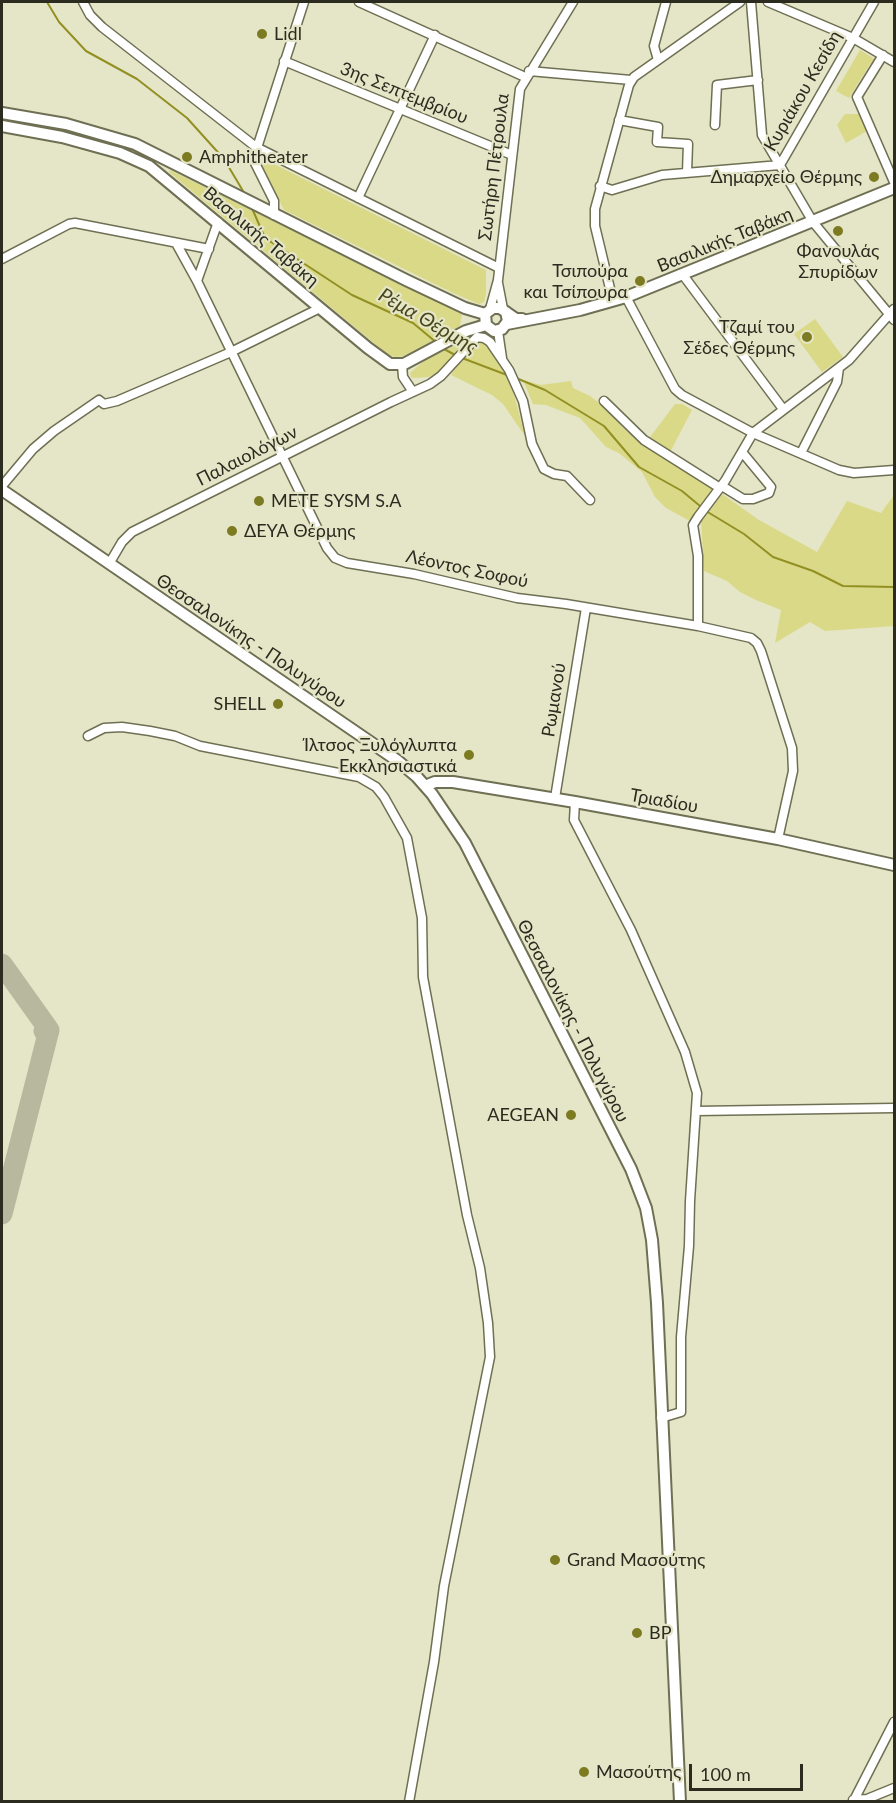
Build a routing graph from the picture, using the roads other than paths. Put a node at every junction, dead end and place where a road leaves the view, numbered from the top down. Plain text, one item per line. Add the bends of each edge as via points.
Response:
1 (83, 2) edge
2 (304, 2) edge
3 (359, 2) edge
4 (573, 2) edge
5 (666, 2) edge
6 (740, 2) edge
7 (751, 2) edge
8 (768, 2) edge
9 (874, 2) edge
10 (435, 34) junction
11 (854, 38) junction
12 (883, 55) junction
13 (658, 60) junction
14 (284, 61) junction
15 (894, 62) edge
16 (527, 74) junction
17 (631, 80) junction
18 (758, 80) junction
19 (400, 109) junction
20 (2, 113) edge
21 (619, 120) junction
22 (715, 125) dead end
23 (2, 126) edge
24 (123, 141) junction
25 (256, 147) junction
26 (120, 153) junction
27 (512, 155) junction
28 (780, 165) junction
29 (687, 172) junction
30 (894, 182) edge
31 (600, 186) junction
32 (894, 188) edge
33 (358, 198) junction
34 (269, 213) junction
35 (218, 222) junction
36 (813, 222) junction
37 (176, 243) junction
38 (209, 249) junction
39 (2, 259) edge
40 (500, 268) junction
41 (683, 275) junction
42 (498, 280) junction
43 (197, 281) junction
44 (626, 297) junction
45 (613, 302) junction
46 (320, 308) junction
47 (893, 315) edge
48 (487, 316) junction
49 (503, 319) junction
50 (231, 352) junction
51 (503, 361) junction
52 (402, 365) junction
53 (839, 368) junction
54 (413, 392) junction
55 (604, 401) dead end
56 (783, 409) junction
57 (753, 433) junction
58 (742, 452) junction
59 (801, 453) junction
60 (282, 456) junction
61 (894, 470) edge
62 (721, 487) junction
63 (2, 488) edge
64 (590, 500) dead end
65 (109, 564) junction
66 (586, 608) junction
67 (698, 626) junction
68 (88, 736) dead end
69 (425, 786) junction
70 (555, 798) junction
71 (575, 802) junction
72 (778, 839) junction
73 (894, 864) edge
74 (894, 1108) edge
75 (696, 1111) junction
76 (661, 1418) junction
77 (894, 1722) edge
78 (894, 1788) edge
79 (853, 1801) edge
80 (409, 1802) edge
81 (680, 1802) edge

1 - 25 street via 102,27
2 - 14 street
3 - 10 street
4 - 16 street, Σωτήρη Πέτρουλα
5 - 13 street via 654,46
6 - 13 street
7 - 18 street
8 - 11 street
9 - 11 street, Κυριάκου Κεσίδη
10 - 16 street
10 - 19 street
11 - 12 street
11 - 28 street, Κυριάκου Κεσίδη
12 - 15 street
12 - 30 street via 857,97
13 - 17 street
14 - 19 street, 3ης Σεπτεμβρίου
14 - 25 street
16 - 17 street
16 - 27 street, Σωτήρη Πέτρουλα via 518,94
17 - 21 street
18 - 22 street via 717,85
18 - 28 street via 762,135
19 - 27 street, 3ης Σεπτεμβρίου
19 - 33 street
20 - 24 main road, Βασιλικής Ταβάκη via 66,124
21 - 29 street via 658,127 657,142 688,144
21 - 31 street
23 - 26 main road, Βασιλικής Ταβάκη
24 - 26 main road
24 - 34 main road, Βασιλικής Ταβάκη
25 - 33 street
25 - 34 street via 255,163 274,201
26 - 35 main road, Βασιλικής Ταβάκη via 149,166
27 - 40 street, Σωτήρη Πέτρουλα
28 - 29 street, Κυριάκου Κεσίδη
28 - 36 street
29 - 31 street, Κυριάκου Κεσίδη via 612,190
31 - 45 street via 596,226
32 - 36 main road, Βασιλικής Ταβάκη
33 - 40 street
34 - 48 main road, Βασιλικής Ταβάκη
35 - 38 street
35 - 46 main road, Βασιλικής Ταβάκη
36 - 41 main road, Βασιλικής Ταβάκη
36 - 47 street
37 - 38 street
37 - 39 street via 75,223
37 - 43 street, Λέοντος Σοφού
38 - 43 street
40 - 42 street, Σωτήρη Πέτρουλα
41 - 44 main road, Βασιλικής Ταβάκη
41 - 56 street
42 - 48 street, Σωτήρη Πέτρουλα
42 - 49 street, Σωτήρη Πέτρουλα
43 - 50 street, Λέοντος Σοφού
44 - 45 main road, Βασιλικής Ταβάκη
44 - 57 street via 675,389
45 - 49 main road, Βασιλικής Ταβάκη via 529,319
46 - 50 street
46 - 52 main road, Βασιλικής Ταβάκη via 385,361
47 - 53 street
48 - 49 main road, Βασιλικής Ταβάκη via 496,307
48 - 49 main road via 491,330
48 - 52 main road
49 - 51 street, Σωτήρη Πέτρουλα
50 - 60 street, Λέοντος Σοφού
50 - 63 street via 117,401 104,404 99,400 33,449
51 - 54 street, Παλαιολόγων via 493,345 477,337 441,376
51 - 64 street via 523,400 532,444 544,469 567,476
52 - 54 street via 403,377
53 - 56 street
53 - 59 street via 837,382
54 - 60 street, Παλαιολόγων
55 - 62 street via 644,440
56 - 57 street
57 - 58 street
57 - 59 street
58 - 62 street
58 - 62 street via 771,487 768,493 756,499 743,499
59 - 61 street via 847,472
60 - 65 street, Παλαιολόγων via 132,532
60 - 66 street, Λέοντος Σοφού via 334,558 517,598
62 - 67 street via 693,525 698,556
63 - 65 main road, Θεσσαλονίκης - Πολυγύρου
65 - 69 main road, Θεσσαλονίκης - Πολυγύρου via 398,761
66 - 67 street, Λέοντος Σοφού
66 - 70 street, Ρωμανού
67 - 72 street, Λέοντος Σοφού via 751,638 761,651 794,761
68 - 80 street via 104,728 122,726 150,730 200,746 359,777 384,797 406,838 422,918 423,977 480,1268 490,1357 444,1586
69 - 70 main road, Τριαδίου via 453,782
69 - 76 main road, Θεσσαλονίκης - Πολυγύρου via 465,843 640,1189 652,1240
70 - 71 main road, Τριαδίου
71 - 72 main road, Τριαδίου
71 - 75 street via 574,820 631,930 685,1052 697,1093
72 - 73 main road, Τριαδίου
74 - 75 street
75 - 76 street via 681,1337 681,1412
76 - 81 main road, Θεσσαλονίκης - Πολυγύρου
77 - 79 street
78 - 79 street

